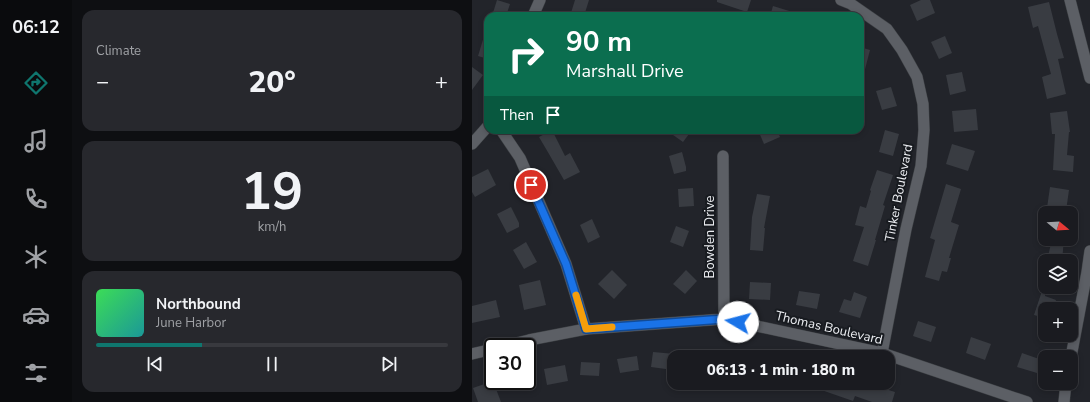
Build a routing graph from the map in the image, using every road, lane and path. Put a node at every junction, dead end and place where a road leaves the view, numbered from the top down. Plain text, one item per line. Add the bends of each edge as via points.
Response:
1 (540, 0) edge
2 (840, 0) edge
3 (1070, 0) edge
4 (535, 12) edge
5 (863, 12) edge
6 (864, 13) edge
7 (1090, 78) edge
8 (484, 130) edge
9 (504, 134) edge
10 (472, 144) edge
11 (723, 156) dead end
12 (1090, 251) edge
13 (724, 319) junction
14 (586, 329) junction
15 (536, 339) edge
16 (868, 350) edge
17 (883, 350) edge
18 (1072, 350) edge
19 (484, 351) edge
20 (472, 354) edge
21 (895, 357) edge
22 (1065, 390) edge
23 (1027, 402) edge
24 (1064, 402) edge

1 - 4 street
2 - 5 street, Tinker Boulevard
3 - 7 street
6 - 17 street, Tinker Boulevard via 887,29 902,50 918,77 923,104 921,166
8 - 10 street
9 - 14 street via 520,158 563,256
11 - 13 street, Bowden Drive
12 - 18 street
13 - 14 street, Thomas Boulevard
13 - 16 street, Thomas Boulevard
14 - 15 street, Thomas Boulevard
19 - 20 street
21 - 23 street, Thomas Boulevard
22 - 24 street

